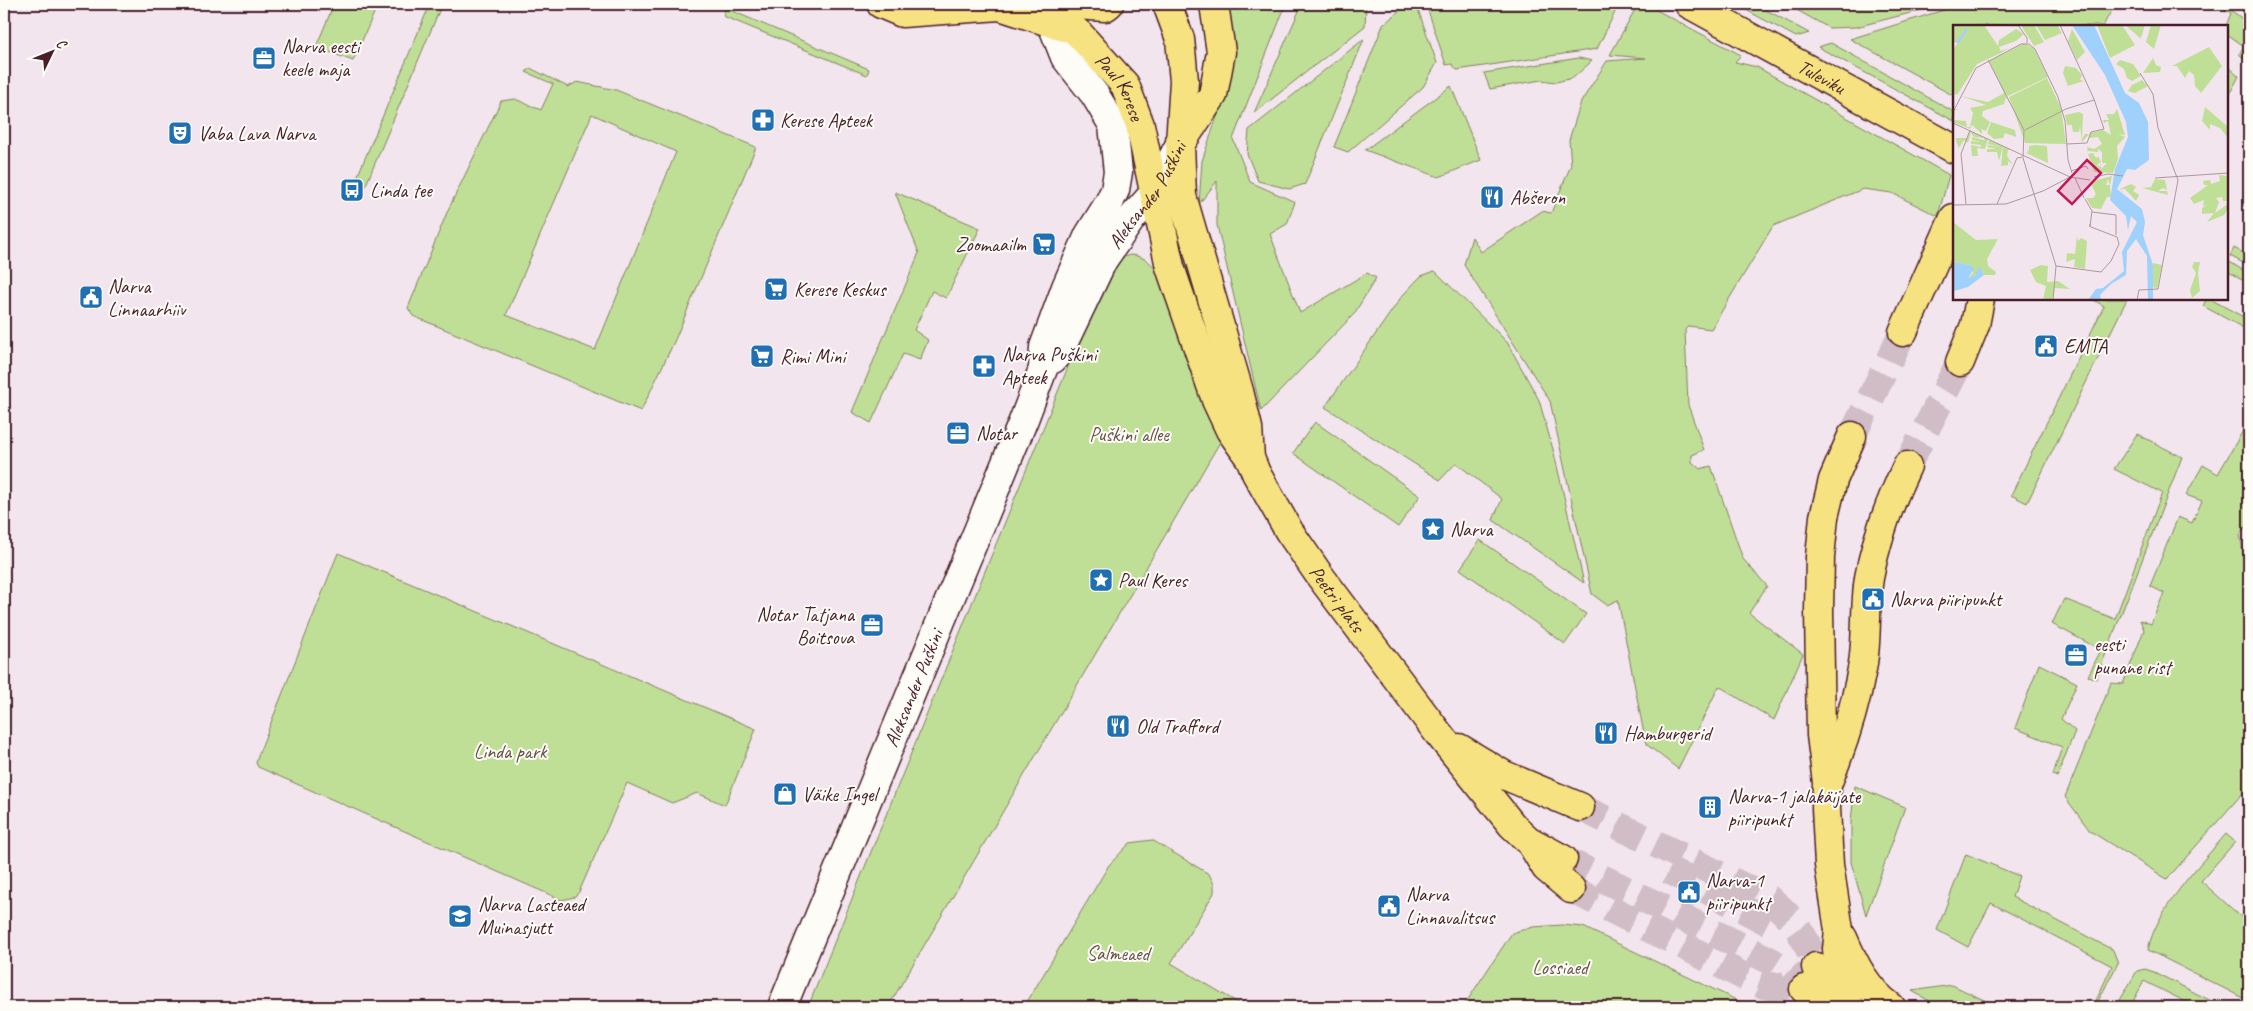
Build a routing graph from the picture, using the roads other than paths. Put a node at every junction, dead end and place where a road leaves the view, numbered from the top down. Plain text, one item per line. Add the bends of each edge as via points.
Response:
1 (881, 4) edge
2 (1109, 4) edge
3 (1167, 4) edge
4 (1214, 4) edge
5 (1688, 4) edge
6 (1049, 8) edge
7 (1180, 144) junction
8 (1953, 148) edge
9 (1155, 192) junction
10 (1953, 220) edge
11 (1980, 300) edge
12 (1903, 332) tunnel mouth
13 (1960, 362) tunnel mouth
14 (1044, 369) junction
15 (1852, 436) tunnel mouth
16 (1250, 458) junction
17 (1907, 466) tunnel mouth
18 (1438, 733) junction
19 (1828, 783) junction
20 (1580, 808) tunnel mouth
21 (1528, 840) junction
22 (1563, 859) tunnel mouth
23 (1571, 890) tunnel mouth
24 (1840, 930) junction
25 (1810, 978) tunnel mouth
26 (1845, 1004) edge
27 (782, 1007) edge
28 (1891, 1007) edge

1 - 6 highway via 902,13 1000,6
2 - 6 highway via 1105,7
3 - 7 highway, Aleksander Puškini via 1180,39 1184,80
4 - 7 highway via 1221,52 1213,95
5 - 8 highway, Tuleviku
6 - 9 highway, Paul Kerese via 1079,34 1125,85 1140,125
6 - 14 street, Aleksander Puškini via 1065,57 1095,95 1113,125 1118,172 1115,190 1089,235 1066,287 1044,347
7 - 9 street, Aleksander Puškini
7 - 16 highway, Peetri plats via 1182,196 1239,391 1248,428
9 - 14 street, Aleksander Puškini via 1132,218 1104,260 1059,352
9 - 16 highway, Peetri plats via 1170,268 1216,400 1230,430
10 - 12 highway
11 - 13 highway via 1975,325
14 - 27 street, Aleksander Puškini
15 - 19 highway via 1833,480 1824,517 1820,557 1821,735
16 - 18 highway, Peetri plats via 1263,488 1315,568
17 - 19 highway via 1877,541 1869,578 1863,667 1845,739
18 - 20 highway, Peetri plats via 1504,775
18 - 21 highway, Peetri plats via 1512,825
19 - 24 highway via 1829,865
21 - 22 highway, Peetri plats
21 - 23 highway via 1546,868
24 - 26 highway via 1837,949
24 - 28 highway via 1853,962 1867,984
25 - 26 highway

